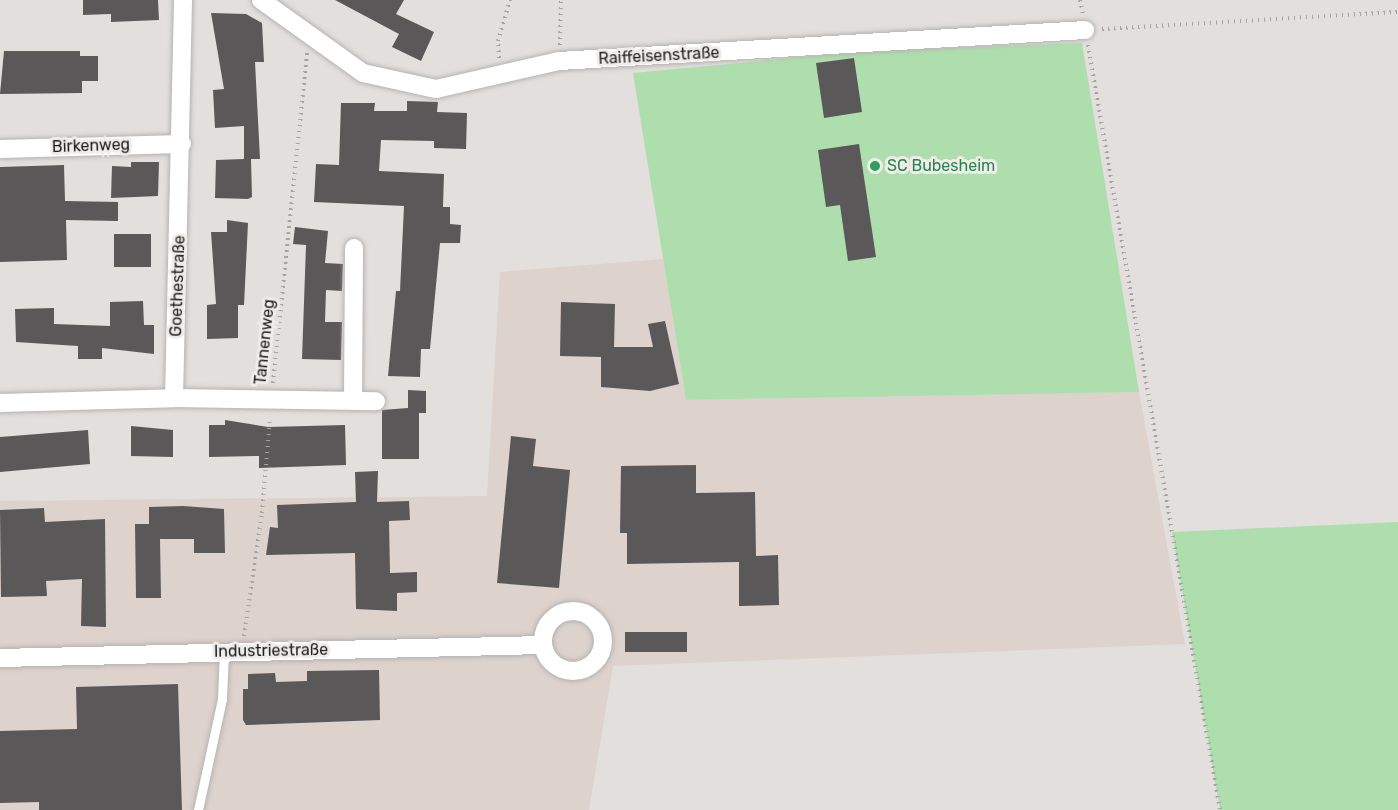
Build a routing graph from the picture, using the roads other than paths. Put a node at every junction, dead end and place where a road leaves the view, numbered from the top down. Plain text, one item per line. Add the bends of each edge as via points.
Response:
1 (183, 0) edge
2 (261, 0) edge
3 (1085, 30) road end
4 (182, 144) junction
5 (0, 149) edge
6 (354, 248) dead end
7 (174, 398) junction
8 (353, 400) junction
9 (376, 401) dead end
10 (0, 403) edge
11 (543, 645) dead end
12 (233, 652) junction
13 (0, 658) edge
14 (198, 810) edge

1 - 4 street, Goethestraße
2 - 3 street, Raiffeisenstraße via 363,74 436,89 559,60
4 - 5 street, Birkenweg
4 - 7 street, Goethestraße
6 - 8 street
7 - 8 street
7 - 10 street
8 - 9 street
11 - 12 street, Industriestraße
12 - 13 street, Industriestraße
12 - 14 lane

